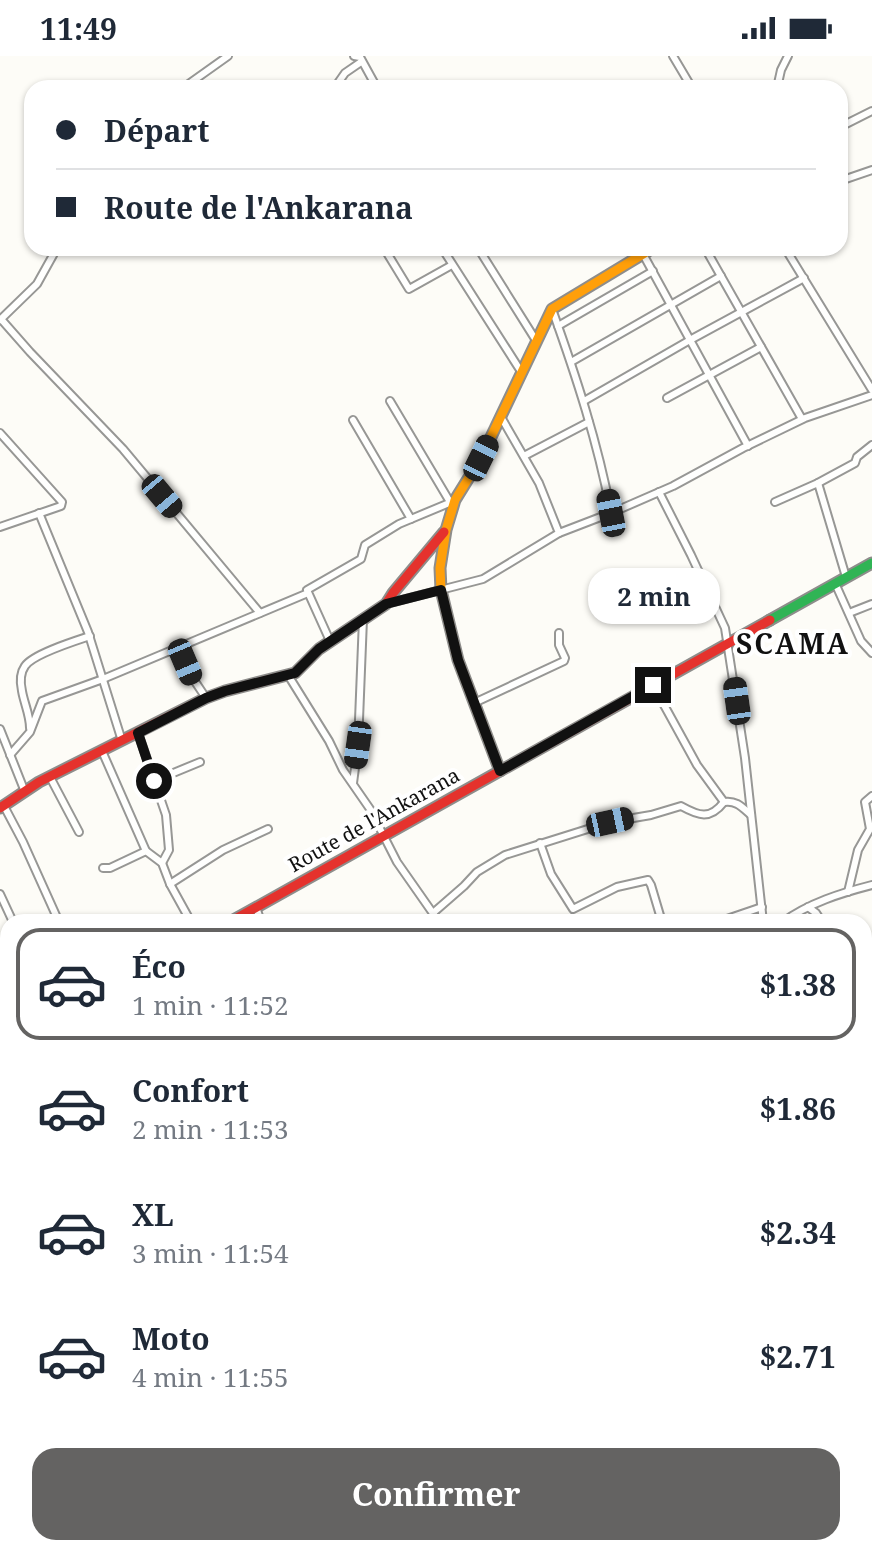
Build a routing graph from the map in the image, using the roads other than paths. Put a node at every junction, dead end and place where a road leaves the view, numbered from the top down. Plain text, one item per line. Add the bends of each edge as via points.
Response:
1 (228, 56) edge
2 (673, 56) edge
3 (681, 56) edge
4 (788, 56) edge
5 (359, 58) edge
6 (678, 64) junction
7 (194, 80) edge
8 (340, 80) edge
9 (372, 80) edge
10 (687, 80) edge
11 (779, 80) edge
12 (872, 111) edge
13 (848, 123) edge
14 (872, 170) edge
15 (848, 178) edge
16 (53, 256) edge
17 (389, 256) edge
18 (447, 256) edge
19 (483, 256) edge
20 (640, 256) edge
21 (644, 256) edge
22 (710, 256) edge
23 (790, 256) edge
24 (452, 265) junction
25 (653, 271) junction
26 (721, 276) junction
27 (804, 278) junction
28 (670, 304) junction
29 (552, 309) junction
30 (742, 313) junction
31 (0, 319) edge
32 (558, 326) junction
33 (690, 340) junction
34 (537, 342) junction
35 (761, 347) junction
36 (571, 362) junction
37 (522, 373) junction
38 (709, 376) junction
39 (872, 392) edge
40 (667, 398) dead end
41 (390, 401) dead end
42 (584, 401) junction
43 (501, 417) junction
44 (802, 419) junction
45 (353, 420) dead end
46 (589, 422) junction
47 (0, 433) edge
48 (872, 445) edge
49 (748, 446) junction
50 (524, 456) junction
51 (818, 483) junction
52 (659, 492) junction
53 (453, 501) junction
54 (775, 502) dead end
55 (39, 513) junction
56 (611, 513) junction
57 (411, 519) junction
58 (0, 527) edge
59 (446, 530) junction
60 (559, 533) junction
61 (872, 563) edge
62 (846, 577) junction
63 (835, 583) junction
64 (441, 590) junction
65 (308, 593) junction
66 (386, 604) junction
67 (872, 604) edge
68 (260, 613) junction
69 (849, 613) junction
70 (363, 619) junction
71 (559, 633) dead end
72 (90, 636) junction
73 (330, 641) junction
74 (728, 643) junction
75 (179, 646) junction
76 (872, 653) edge
77 (288, 675) junction
78 (103, 679) junction
79 (653, 685) junction
80 (206, 698) junction
81 (474, 703) junction
82 (0, 729) edge
83 (30, 732) junction
84 (138, 733) junction
85 (122, 741) junction
86 (102, 751) junction
87 (10, 755) junction
88 (200, 762) dead end
89 (500, 771) junction
90 (50, 777) junction
91 (154, 781) junction
92 (353, 783) junction
93 (25, 792) junction
94 (872, 796) edge
95 (724, 802) junction
96 (2, 807) edge
97 (751, 815) junction
98 (268, 829) dead end
99 (79, 832) dead end
100 (382, 836) junction
101 (540, 843) junction
102 (146, 851) junction
103 (162, 863) junction
104 (103, 868) dead end
105 (170, 884) junction
106 (872, 885) edge
107 (848, 892) junction
108 (0, 894) edge
109 (256, 907) junction
110 (762, 907) junction
111 (808, 907) junction
112 (433, 913) joint
113 (9, 914) edge
114 (55, 914) edge
115 (187, 914) edge
116 (244, 914) edge
117 (258, 914) edge
118 (660, 914) edge
119 (741, 914) edge
120 (762, 914) edge
121 (796, 914) edge
122 (817, 914) edge

1 - 7 street
2 - 6 street
3 - 6 street
4 - 11 street
5 - 8 street
5 - 9 street
6 - 10 street
12 - 13 street
14 - 15 street
16 - 31 street via 37,284
17 - 24 street via 409,289
18 - 24 street
19 - 34 street
20 - 29 street
21 - 25 street
22 - 26 street
23 - 27 street
24 - 37 street
25 - 28 street
25 - 32 street
26 - 28 street
26 - 30 street
27 - 30 street
27 - 39 street
28 - 33 street
28 - 36 street
29 - 32 street
29 - 34 street
30 - 33 street
30 - 35 street
31 - 68 street via 123,449
32 - 36 street
33 - 38 street
33 - 42 street
34 - 37 street
35 - 38 street
35 - 44 street
36 - 42 street
37 - 43 street
38 - 40 street
38 - 49 street
39 - 44 street
41 - 53 street
42 - 46 street
43 - 50 street
43 - 53 street
44 - 49 street
45 - 57 street
46 - 50 street
46 - 56 street
47 - 55 street via 62,502
48 - 51 street via 855,463
49 - 52 street
50 - 60 street
51 - 54 street
51 - 62 street
52 - 56 street
52 - 74 street
53 - 57 street
53 - 59 street
55 - 58 street
55 - 72 street
56 - 60 street
57 - 65 street via 365,545 361,559
59 - 64 street
59 - 66 street
60 - 64 street via 483,579
61 - 62 street, Route de l'Ankarana
62 - 63 street, Route de l'Ankarana
63 - 69 street
63 - 74 street, Route de l'Ankarana
64 - 66 street
64 - 81 street
65 - 68 street
65 - 73 street
66 - 70 street
67 - 69 street
68 - 75 street
69 - 76 street
70 - 73 street
70 - 92 street
71 - 81 street via 564,661
72 - 78 street
72 - 83 street via 23,667 21,689
73 - 77 street
74 - 79 street, Route de l'Ankarana
74 - 97 street
75 - 78 street
75 - 80 street
77 - 80 street
77 - 92 street
78 - 83 street via 42,701
78 - 85 street
79 - 89 street, Route de l'Ankarana
79 - 95 street
80 - 84 street
81 - 89 street
82 - 87 street
83 - 87 street
84 - 85 street
84 - 91 street
85 - 86 street
86 - 90 street
86 - 102 street
87 - 93 street
88 - 91 street
89 - 100 street, Route de l'Ankarana
90 - 93 street
90 - 99 street
91 - 103 street via 166,815 169,850
92 - 100 street
93 - 96 street
94 - 107 street via 865,802 870,829 858,850
95 - 97 street via 736,802
95 - 101 street via 706,815 681,806
96 - 114 street
97 - 110 street
98 - 105 street
100 - 109 street, Route de l'Ankarana
100 - 112 street
101 - 112 street via 491,862
101 - 118 street via 551,874 573,909 617,887 648,880
102 - 103 street
102 - 104 street
103 - 105 street
105 - 115 street
106 - 107 street
107 - 111 street
108 - 113 street
109 - 116 street, Route de l'Ankarana
109 - 117 street
110 - 119 street
110 - 120 street
111 - 121 street
111 - 122 street

